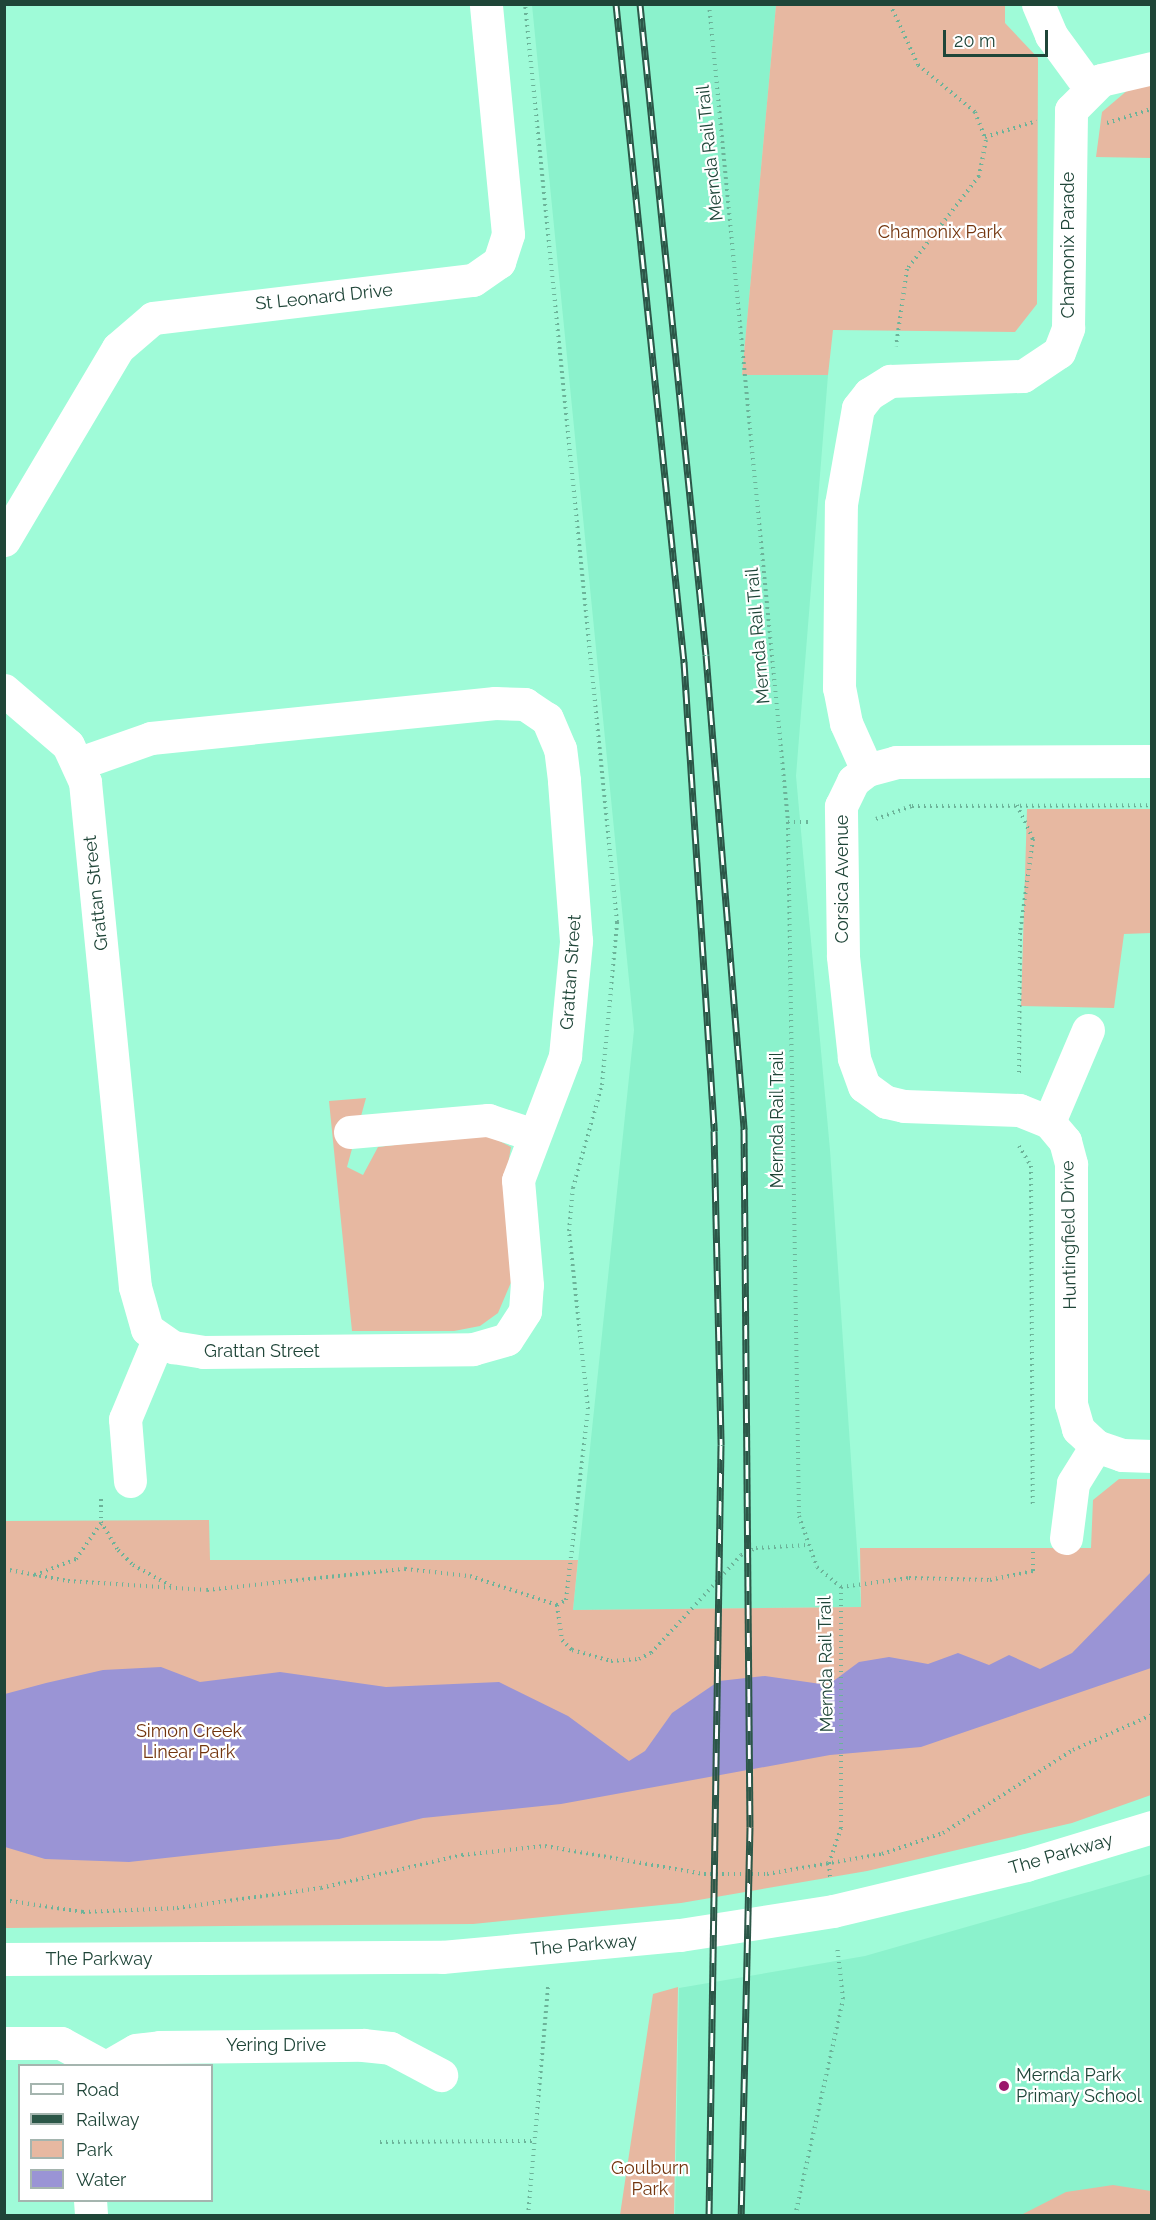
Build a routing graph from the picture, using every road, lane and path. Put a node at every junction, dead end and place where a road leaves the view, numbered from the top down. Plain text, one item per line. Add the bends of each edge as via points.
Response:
1 (486, 4) edge
2 (709, 4) edge
3 (890, 4) edge
4 (1038, 4) edge
5 (1152, 68) edge
6 (1089, 87) junction
7 (897, 379) junction
8 (4, 540) edge
9 (4, 690) edge
10 (1152, 761) edge
11 (80, 763) junction
12 (867, 770) junction
13 (1017, 805) junction
14 (1152, 805) edge
15 (840, 823) junction
16 (1088, 1030) dead end
17 (1019, 1110) junction
18 (1049, 1122) junction
19 (350, 1132) dead end
20 (531, 1134) junction
21 (158, 1340) junction
22 (1096, 1446) junction
23 (1152, 1456) edge
24 (115, 1484) joint
25 (1033, 1516) dead end
26 (101, 1522) junction
27 (1033, 1538) dead end
28 (1066, 1538) dead end
29 (806, 1545) junction
30 (4, 1569) edge
31 (33, 1576) junction
32 (841, 1587) junction
33 (175, 1588) junction
34 (1152, 1715) edge
35 (1152, 1827) edge
36 (828, 1863) junction
37 (4, 1900) edge
38 (833, 1911) junction
39 (4, 1959) edge
40 (548, 1987) dead end
41 (4, 2043) edge
42 (100, 2064) edge
43 (112, 2064) edge
44 (441, 2075) dead end
45 (536, 2140) junction
46 (380, 2142) dead end
47 (528, 2216) edge
48 (795, 2216) edge

1 - 8 street, St Leonard Drive via 508,234 499,262 473,280 153,318 118,348
2 - 29 path, Mernda Rail Trail via 788,822 793,1355 798,1505
3 - 7 path via 918,65 975,112 986,140 979,176 907,269 896,324
4 - 6 street via 1051,35
5 - 6 street
6 - 7 street, Chamonix Parade via 1069,121 1068,328 1059,352 1023,376
7 - 12 street, Chamonix Parade via 869,394 858,408 841,504 839,688 846,723
9 - 11 street via 56,732
10 - 12 street via 896,762
11 - 20 street, Grattan Street via 146,739 510,702 536,710 547,719 560,749 576,932 565,1056
11 - 21 street, Grattan Street via 135,1287 141,1317
12 - 15 street, Corsica Avenue via 846,793
13 - 14 path
13 - 15 path via 912,806 882,818
13 - 17 path via 1033,839 1020,933
15 - 17 street, Corsica Avenue via 844,968 854,1058 864,1086 885,1102 903,1106
16 - 18 street
17 - 18 street, Corsica Avenue
17 - 25 path via 1019,1152 1031,1166
18 - 22 street, Huntingfield Drive via 1065,1141 1071,1164 1071,1404 1078,1429
19 - 20 street via 477,1120
20 - 21 street, Grattan Street via 518,1180 525,1311 518,1327 494,1346 203,1352
21 - 24 street via 125,1419
22 - 23 street via 1122,1455
22 - 28 street via 1073,1483
24 - 26 path
26 - 31 path via 76,1559
26 - 33 path via 133,1565
27 - 32 path via 1033,1571 990,1580 909,1578
29 - 32 path, Mernda Rail Trail via 830,1582
29 - 33 path via 756,1548 741,1555 651,1653 639,1659 611,1661 572,1650 562,1641 557,1605 470,1576 405,1569 253,1589
30 - 31 path
31 - 33 path
32 - 36 path, Mernda Rail Trail via 841,1828
34 - 36 path via 1073,1750 943,1833 882,1854
35 - 38 street, The Parkway via 1026,1865
36 - 37 path via 735,1877 545,1846 462,1855 321,1888 177,1908 83,1912
36 - 38 path, Mernda Rail Trail
38 - 39 street, The Parkway via 680,1935 442,1957
38 - 48 path, Mernda Rail Trail via 843,1999
40 - 45 path
41 - 42 street via 61,2043
43 - 44 street, Yering Drive via 136,2050 160,2047 363,2045 390,2048
45 - 46 path
45 - 47 path

